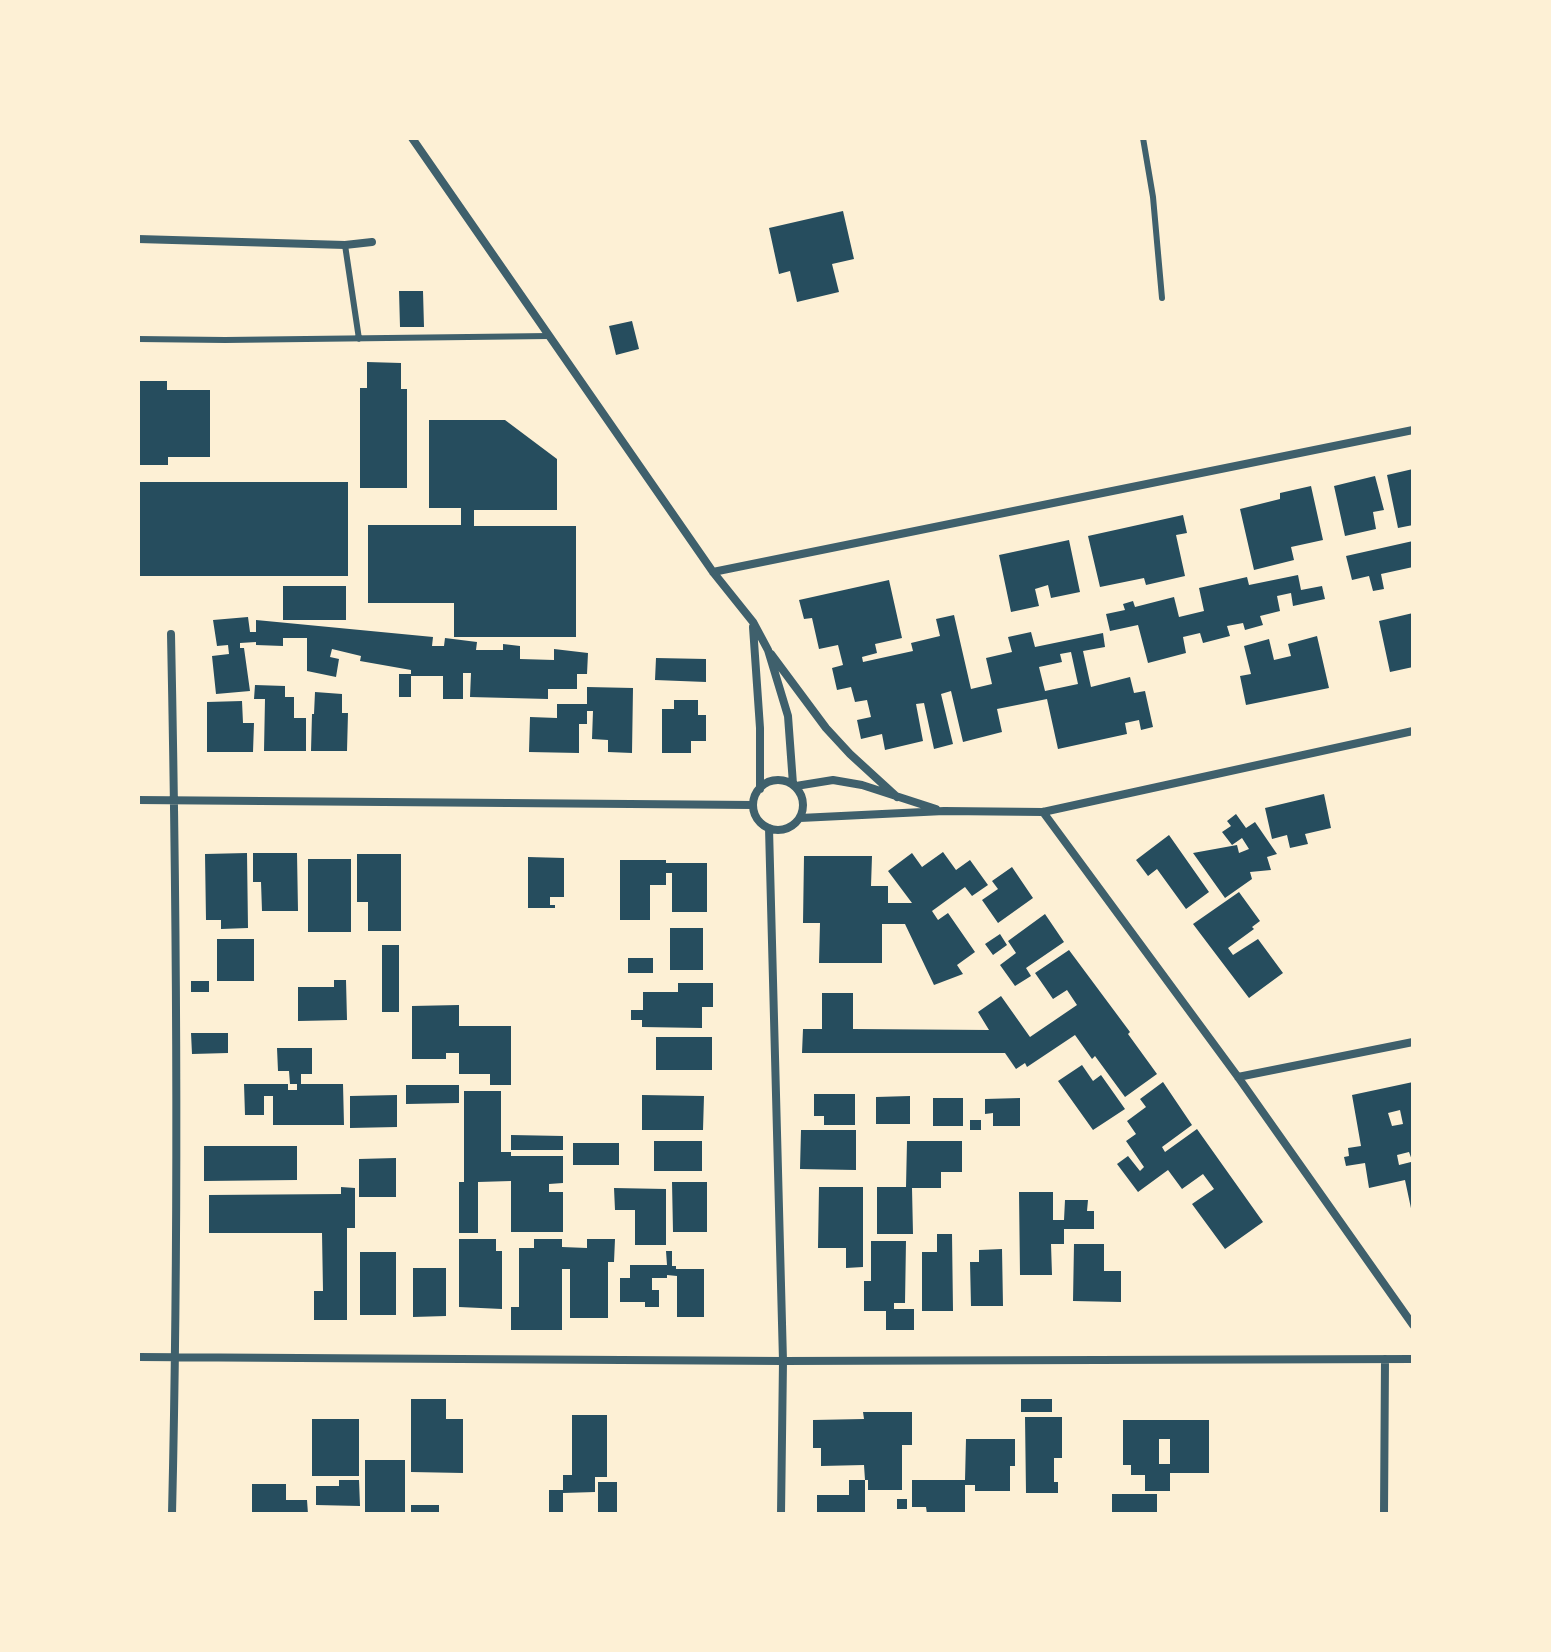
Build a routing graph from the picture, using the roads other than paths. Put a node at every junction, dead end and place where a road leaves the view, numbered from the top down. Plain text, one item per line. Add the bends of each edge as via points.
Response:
1 (412, 138) edge
2 (1143, 138) edge
3 (138, 239) edge
4 (372, 242) dead end
5 (345, 245) junction
6 (1162, 298) dead end
7 (549, 336) junction
8 (138, 339) edge
9 (359, 339) junction
10 (1413, 430) edge
11 (713, 572) junction
12 (753, 622) junction
13 (171, 634) dead end
14 (768, 650) junction
15 (1413, 731) edge
16 (794, 785) junction
17 (760, 789) junction
18 (897, 797) junction
19 (138, 800) edge
20 (174, 800) junction
21 (753, 805) junction
22 (944, 811) junction
23 (1043, 812) junction
24 (800, 818) junction
25 (769, 828) junction
26 (1413, 1042) edge
27 (1238, 1077) junction
28 (1413, 1325) edge
29 (138, 1357) edge
30 (176, 1357) junction
31 (1385, 1359) junction
32 (1413, 1359) edge
33 (783, 1361) junction
34 (172, 1514) edge
35 (781, 1514) edge
36 (1384, 1514) edge

1 - 7 street
2 - 6 lane
3 - 5 street
4 - 5 street
5 - 9 lane
7 - 9 lane
7 - 11 street
8 - 9 lane
10 - 11 street
11 - 12 street
12 - 14 street
12 - 17 street
13 - 20 street
14 - 16 street via 788,716
14 - 18 street via 826,728
15 - 23 street
16 - 17 street via 775,780
16 - 18 street via 833,780
16 - 24 street via 802,796
17 - 21 street
18 - 22 street
19 - 20 street
20 - 21 street
20 - 30 street
21 - 25 street
22 - 23 street
22 - 24 street
23 - 27 street
24 - 25 street via 786,829
25 - 33 street
26 - 27 street
27 - 28 street
29 - 30 street
30 - 33 street
30 - 34 street
31 - 32 street
31 - 33 street
31 - 36 street
33 - 35 street

